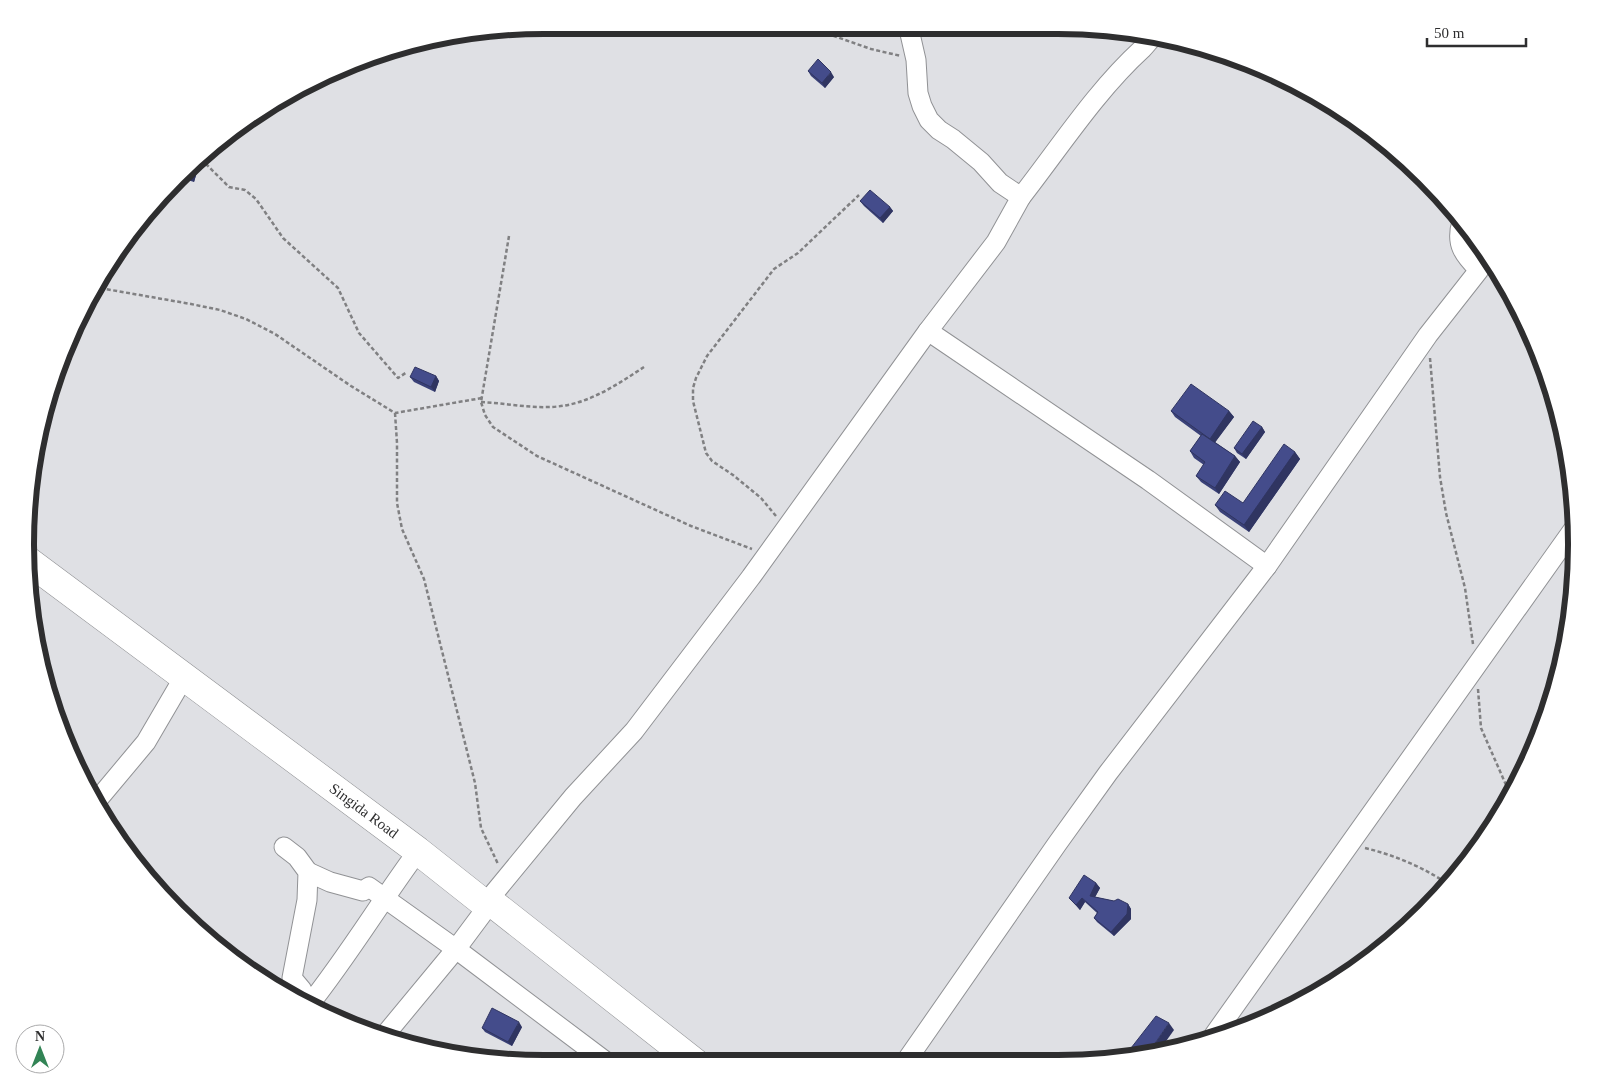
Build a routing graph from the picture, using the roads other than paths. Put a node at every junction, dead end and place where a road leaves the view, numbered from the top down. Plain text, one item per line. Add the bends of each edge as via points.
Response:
1 (910, 34) edge
2 (1149, 42) edge
3 (1021, 197) junction
4 (1459, 229) edge
5 (928, 331) junction
6 (1568, 537) edge
7 (35, 566) edge
8 (1268, 566) junction
9 (184, 677) junction
10 (100, 797) edge
11 (284, 847) dead end
12 (418, 851) junction
13 (308, 872) junction
14 (384, 897) junction
15 (488, 903) junction
16 (456, 949) junction
17 (302, 994) edge
18 (313, 1000) edge
19 (1218, 1029) edge
20 (388, 1031) edge
21 (597, 1055) edge
22 (685, 1055) edge
23 (910, 1055) edge

1 - 3 street via 918,93 930,120 981,162 1000,184
2 - 3 street via 1109,82
3 - 5 street via 996,242
4 - 8 street via 1464,256 1479,270 1428,335
5 - 8 street via 1140,474
5 - 15 street via 787,529 634,731 573,797
6 - 19 street
7 - 9 highway, Singida Road
8 - 23 street via 1108,773
9 - 10 street via 146,742
9 - 12 highway, Singida Road
11 - 13 street
12 - 14 street
12 - 15 highway, Singida Road
13 - 14 street via 363,891 369,887
13 - 17 street via 308,900 292,978
14 - 16 street
14 - 18 street
15 - 16 street
15 - 22 highway, Singida Road
16 - 20 street
16 - 21 street

